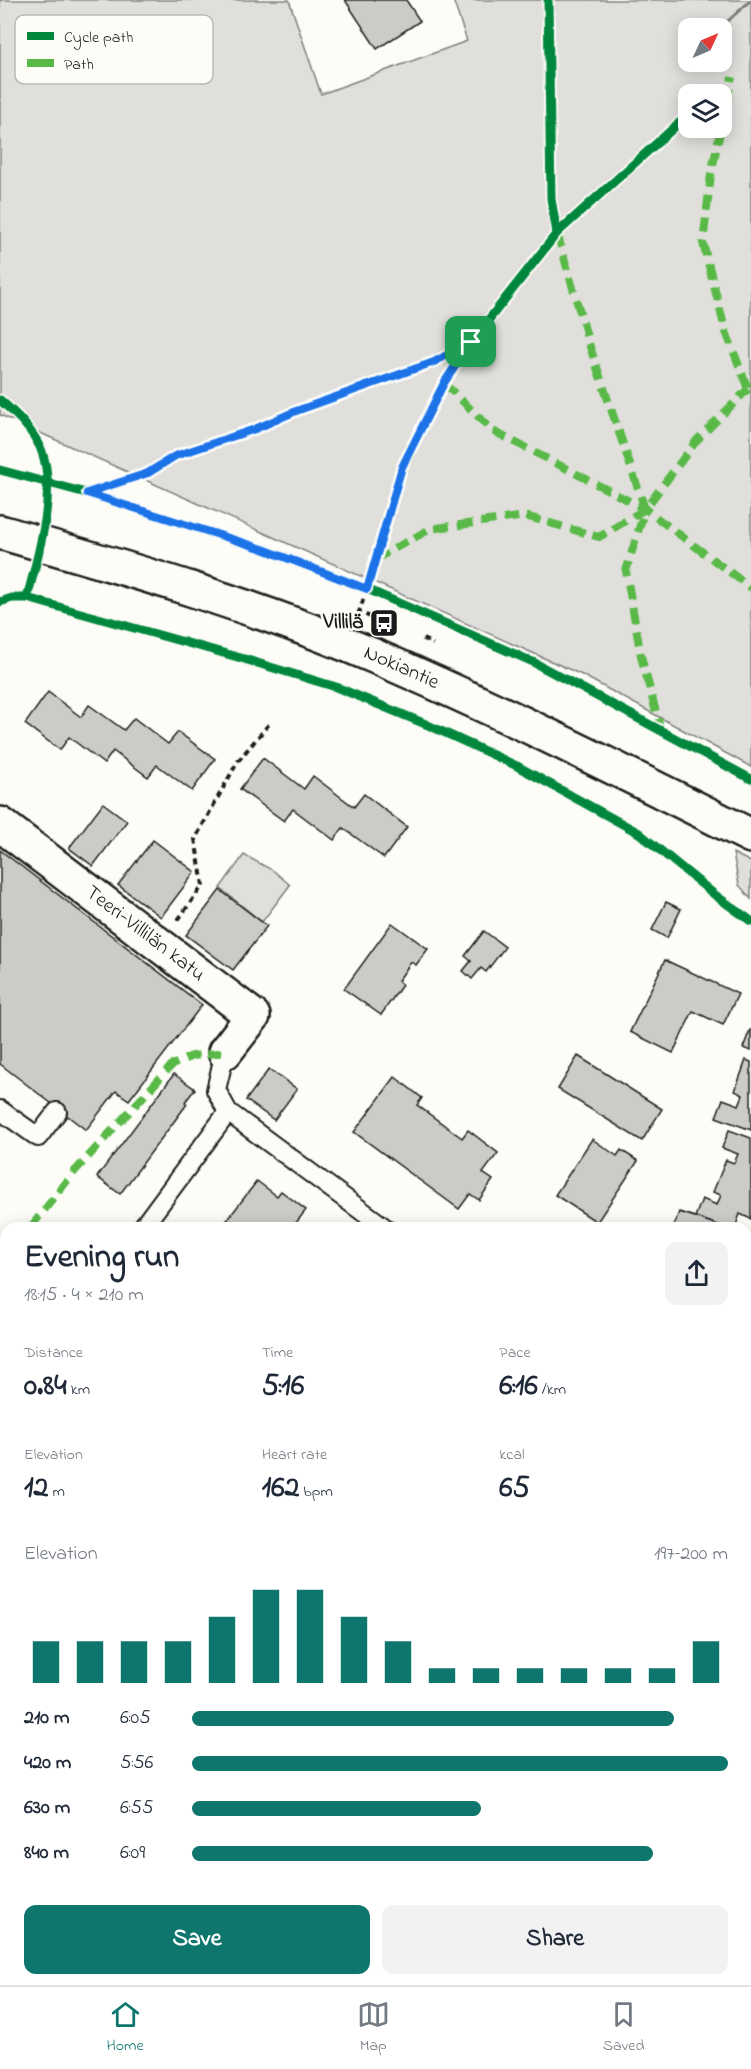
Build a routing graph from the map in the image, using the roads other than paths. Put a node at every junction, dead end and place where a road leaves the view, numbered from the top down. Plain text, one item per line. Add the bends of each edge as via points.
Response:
1 (0, 532) edge
2 (0, 824) edge
3 (751, 836) edge
4 (225, 1052) joint
5 (0, 1110) edge
6 (57, 1112) dead end
7 (228, 1112) junction
8 (146, 1222) edge
9 (378, 1222) edge

1 - 3 main road, Nokiantie via 250,610 373,656 538,730
2 - 4 main road, Teeri-Villilän katu via 253,1016
4 - 7 lane via 216,1090
5 - 6 lane via 38,1137
7 - 8 lane
7 - 9 lane

